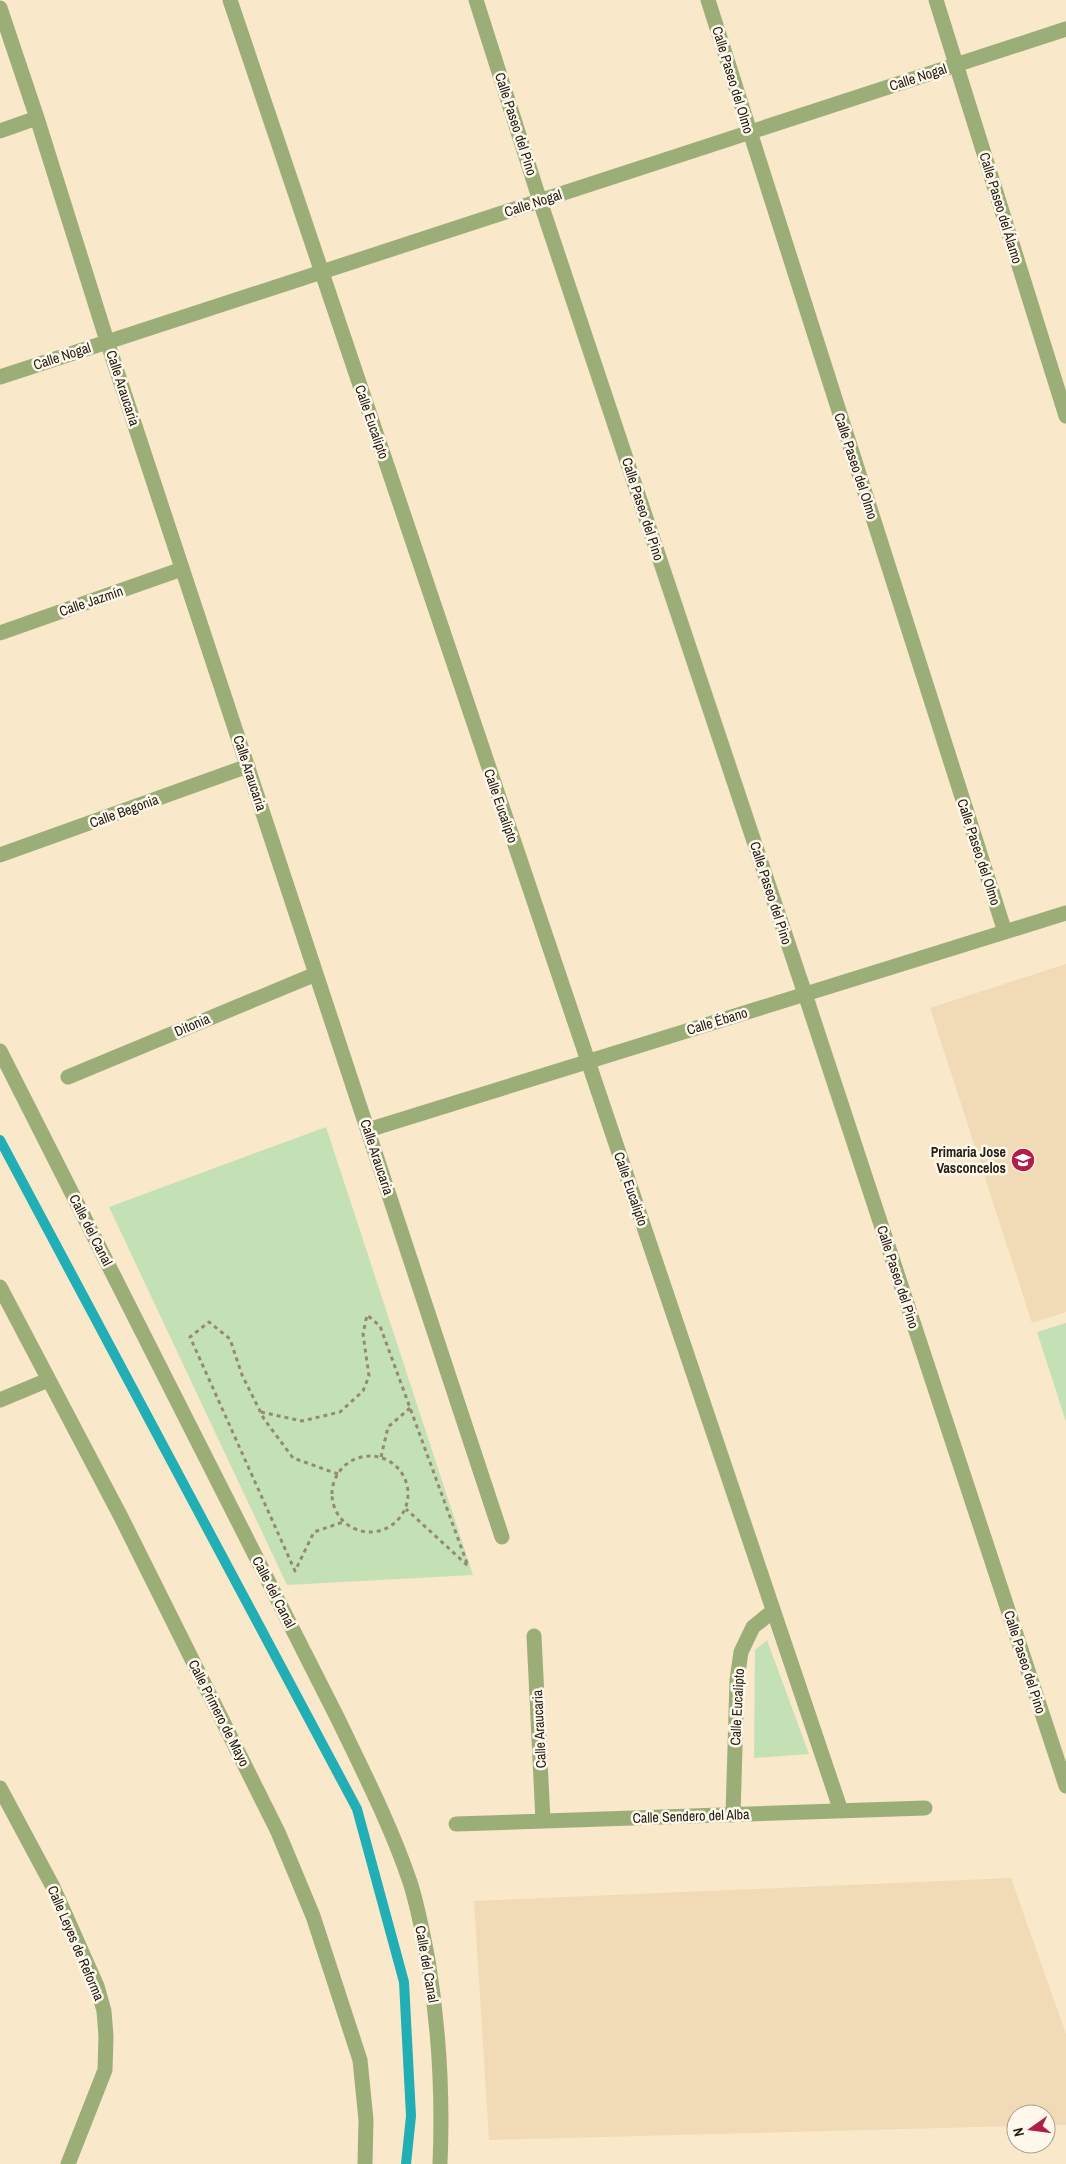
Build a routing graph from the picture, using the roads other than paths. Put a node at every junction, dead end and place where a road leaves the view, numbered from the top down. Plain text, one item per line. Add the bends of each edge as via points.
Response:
1 (230, 0) edge
2 (476, 0) edge
3 (708, 0) edge
4 (936, 0) edge
5 (0, 8) edge
6 (1066, 29) edge
7 (957, 65) junction
8 (38, 118) junction
9 (0, 131) edge
10 (749, 132) junction
11 (540, 200) junction
12 (321, 272) junction
13 (108, 342) junction
14 (0, 376) edge
15 (1066, 416) edge
16 (182, 569) junction
17 (0, 633) edge
18 (248, 766) junction
19 (0, 855) edge
20 (1066, 913) edge
21 (1005, 932) junction
22 (316, 974) junction
23 (805, 994) junction
24 (0, 1051) edge
25 (588, 1061) junction
26 (68, 1077) dead end
27 (368, 1130) junction
28 (0, 1286) edge
29 (48, 1380) junction
30 (0, 1400) edge
31 (502, 1537) dead end
32 (773, 1611) junction
33 (534, 1636) dead end
34 (1066, 1786) edge
35 (0, 1788) edge
36 (925, 1808) dead end
37 (841, 1811) junction
38 (733, 1815) junction
39 (543, 1821) junction
40 (456, 1824) dead end
41 (68, 2164) edge
42 (365, 2164) edge
43 (440, 2164) edge

1 - 12 street, Calle Eucalipto
2 - 11 street, Calle Paseo del Pino
3 - 10 street, Calle Paseo del Olmo
4 - 7 street, Calle Paseo del Álamo
5 - 8 street, Calle Araucaria
6 - 7 street, Calle Nogal
7 - 10 street, Calle Nogal
7 - 15 street, Calle Paseo del Álamo
8 - 9 street
8 - 13 street, Calle Araucaria
10 - 11 street, Calle Nogal
10 - 21 street, Calle Paseo del Olmo
11 - 12 street, Calle Nogal
11 - 23 street, Calle Paseo del Pino
12 - 13 street, Calle Nogal
12 - 25 street, Calle Eucalipto
13 - 14 street, Calle Nogal
13 - 16 street, Calle Araucaria
16 - 17 street, Calle Jazmín
16 - 18 street, Calle Araucaria
18 - 19 street, Calle Begonia
18 - 22 street, Calle Araucaria
20 - 21 street, Calle Ébano
21 - 23 street, Calle Ébano
22 - 26 street, Ditonia
22 - 27 street, Calle Araucaria
23 - 25 street, Calle Ébano
23 - 34 street, Calle Paseo del Pino
24 - 43 street, Calle del Canal via 386,1818 411,1884 435,2003 442,2119
25 - 27 street, Calle Ébano
25 - 32 street, Calle Eucalipto
27 - 31 street, Calle Araucaria
28 - 29 street, Calle Primero de Mayo
29 - 30 street
29 - 42 street, Calle Primero de Mayo via 121,1517 278,1832 313,1916 360,2060 366,2120
32 - 37 street, Calle Eucalipto
32 - 38 street, Calle Eucalipto via 753,1627 741,1652 737,1680
33 - 39 street, Calle Araucaria
35 - 41 street, Calle Leyes de Reforma via 53,1887 97,1986 104,2011 105,2070
36 - 37 street, Calle Sendero del Alba
37 - 38 street, Calle Sendero del Alba
38 - 39 street, Calle Sendero del Alba
39 - 40 street, Calle Sendero del Alba

